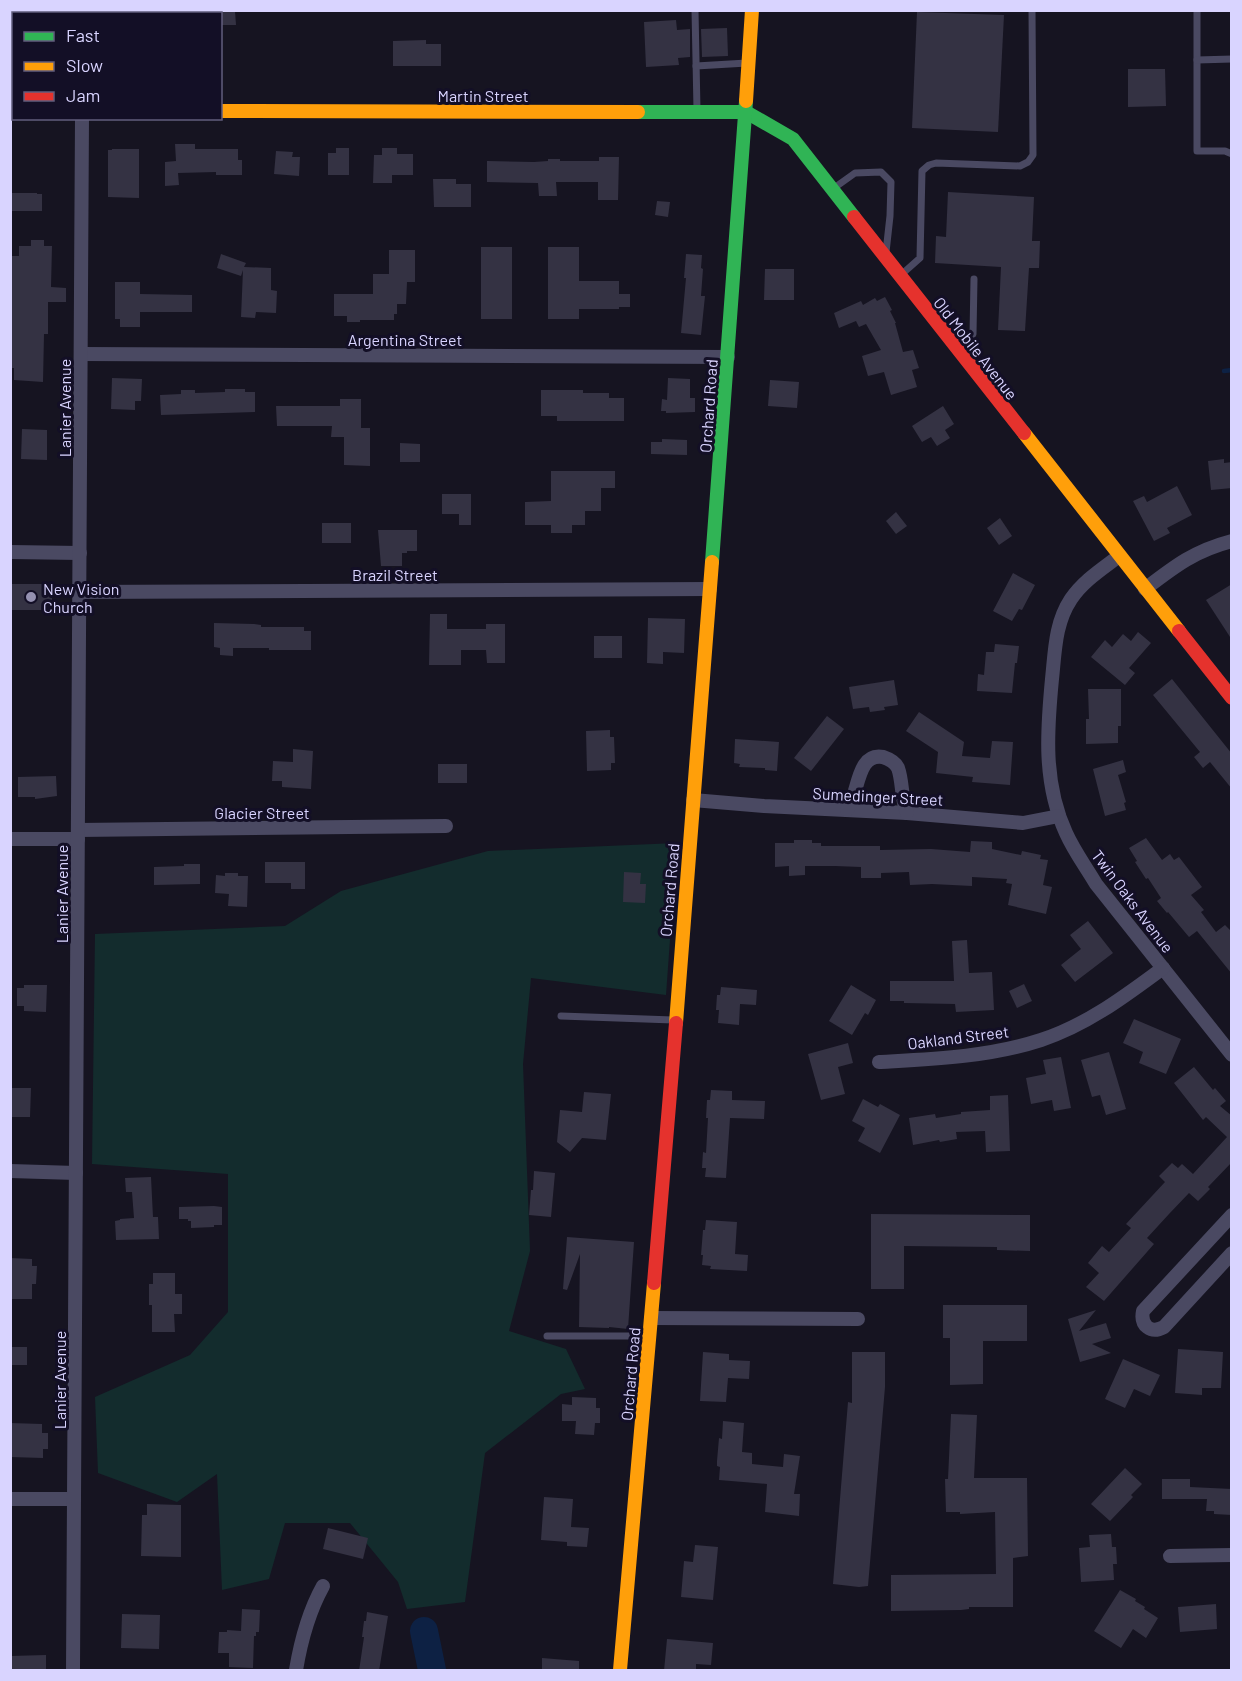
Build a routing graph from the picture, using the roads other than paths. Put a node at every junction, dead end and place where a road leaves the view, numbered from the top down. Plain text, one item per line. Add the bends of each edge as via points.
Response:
1 (695, 10) edge
2 (752, 10) edge
3 (1032, 10) edge
4 (1197, 10) edge
5 (1232, 59) edge
6 (1197, 60) junction
7 (749, 63) junction
8 (696, 66) junction
9 (222, 111) edge
10 (697, 112) junction
11 (746, 112) junction
12 (82, 120) edge
13 (1232, 154) edge
14 (832, 190) junction
15 (885, 257) junction
16 (900, 276) junction
17 (974, 279) dead end
18 (960, 353) junction
19 (81, 354) junction
20 (728, 357) junction
21 (1232, 541) edge
22 (10, 552) edge
23 (80, 553) junction
24 (1119, 555) junction
25 (710, 589) junction
26 (1145, 589) junction
27 (80, 592) junction
28 (1232, 698) edge
29 (693, 800) junction
30 (847, 810) junction
31 (908, 813) junction
32 (1059, 816) junction
33 (446, 826) dead end
34 (78, 835) junction
35 (10, 839) edge
36 (1163, 968) junction
37 (561, 1016) dead end
38 (675, 1020) junction
39 (1232, 1055) edge
40 (879, 1062) dead end
41 (10, 1171) edge
42 (76, 1173) junction
43 (1232, 1215) edge
44 (1232, 1253) edge
45 (651, 1318) junction
46 (858, 1319) dead end
47 (547, 1336) dead end
48 (649, 1336) junction
49 (10, 1499) edge
50 (74, 1499) junction
51 (1232, 1555) edge
52 (1170, 1556) dead end
53 (323, 1586) dead end
54 (73, 1671) edge
55 (296, 1671) edge
56 (620, 1671) edge

1 - 8 lane
2 - 7 main road
3 - 16 lane via 1033,155 1020,166 936,163 922,171 920,258
4 - 6 lane
5 - 6 lane
6 - 13 lane via 1197,151
7 - 8 lane
7 - 11 main road
8 - 10 lane
9 - 10 main road, Martin Street
10 - 11 main road, Martin Street
11 - 14 main road, Old Mobile Avenue via 793,139
11 - 20 main road, Orchard Road
12 - 19 street, Lanier Avenue
14 - 15 main road, Old Mobile Avenue
14 - 15 lane via 855,173 881,172 891,182
15 - 16 main road, Old Mobile Avenue
16 - 18 main road, Old Mobile Avenue
17 - 18 lane via 973,334
18 - 24 main road, Old Mobile Avenue
19 - 20 street, Argentina Street
19 - 23 street, Lanier Avenue
20 - 25 main road, Orchard Road
21 - 26 street via 1181,561
22 - 23 street
23 - 27 street, Lanier Avenue
24 - 26 main road, Old Mobile Avenue
24 - 32 street, Twin Oaks Avenue via 1071,599 1057,634 1047,752
25 - 27 street, Brazil Street
25 - 29 main road, Orchard Road
26 - 28 main road, Old Mobile Avenue
27 - 34 street, Lanier Avenue
29 - 30 street, Sumedinger Street
29 - 38 main road, Orchard Road
30 - 31 street, Sumedinger Street
30 - 31 street via 864,764 881,757 898,768 903,805
31 - 32 street, Sumedinger Street via 1023,823
32 - 36 street, Twin Oaks Avenue via 1096,884
33 - 34 street, Glacier Street
34 - 35 street, Glacier Street
34 - 42 street, Lanier Avenue
36 - 39 street, Twin Oaks Avenue
36 - 40 street, Oakland Street via 1115,1004 1044,1039 980,1054
37 - 38 lane
38 - 45 main road, Orchard Road
41 - 42 street
42 - 50 street, Lanier Avenue
43 - 44 street via 1143,1311 1144,1326 1150,1330 1164,1327
45 - 46 street
45 - 48 main road, Orchard Road
47 - 48 lane
48 - 56 main road, Orchard Road
49 - 50 street
50 - 54 street, Lanier Avenue
51 - 52 street
53 - 55 street via 306,1622

